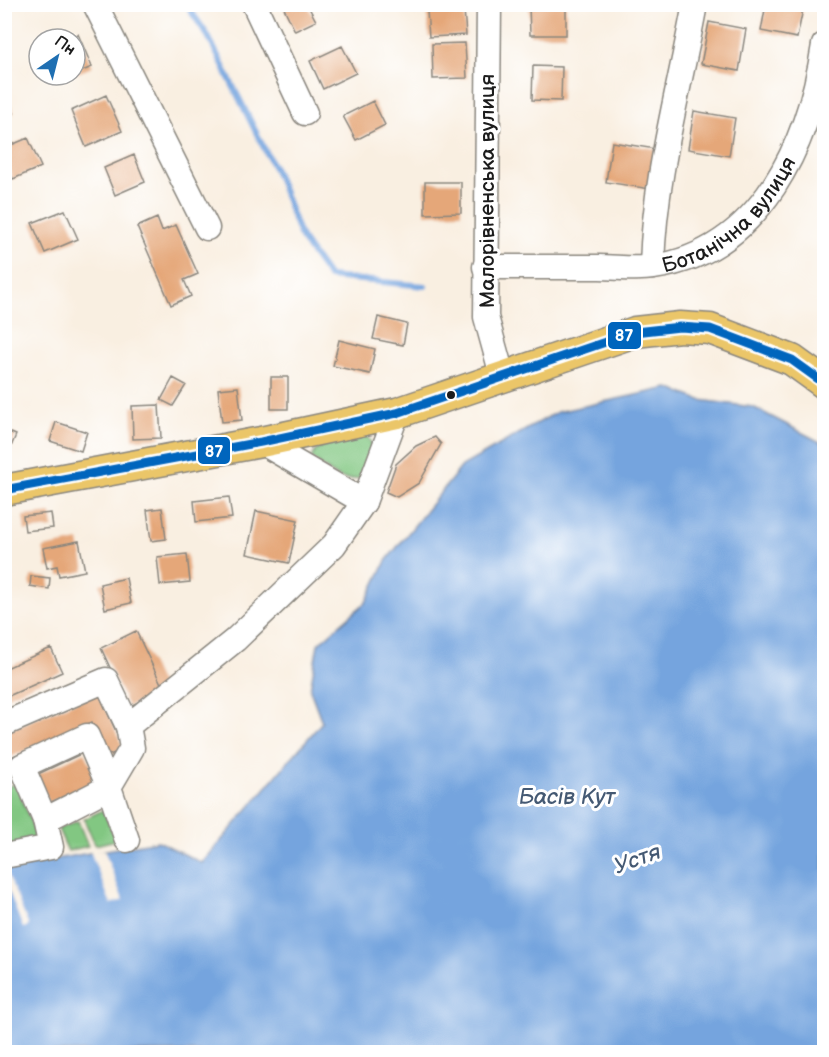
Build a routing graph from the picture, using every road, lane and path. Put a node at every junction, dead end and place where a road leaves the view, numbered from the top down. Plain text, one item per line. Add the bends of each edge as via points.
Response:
1 (95, 4) edge
2 (254, 4) edge
3 (489, 4) edge
4 (695, 4) edge
5 (825, 45) edge
6 (305, 113) dead end
7 (207, 228) dead end
8 (485, 267) junction
9 (652, 267) junction
10 (502, 375) junction
11 (825, 383) edge
12 (397, 413) junction
13 (261, 442) junction
14 (4, 490) edge
15 (364, 502) junction
16 (4, 724) edge
17 (128, 726) junction
18 (110, 787) junction
19 (45, 820) junction
20 (127, 840) dead end
21 (4, 856) edge

1 - 7 street
2 - 6 street
3 - 8 street, Малорівненська вулиця
4 - 9 street, Ботанічна вулиця via 669,129
5 - 9 street, Ботанічна вулиця via 793,156 775,189 756,213 712,249 685,261
8 - 9 street, Ботанічна вулиця
8 - 10 street, Малорівненська вулиця via 486,317
10 - 11 main road via 635,332 680,327 710,329 792,360
10 - 12 main road via 464,392
12 - 13 main road
12 - 15 street
13 - 14 main road
13 - 15 street
15 - 17 street via 334,545 235,640
16 - 17 street via 106,680
17 - 18 street via 132,748
18 - 19 street
18 - 19 street via 87,736 22,766
18 - 20 street
19 - 21 street via 51,847

